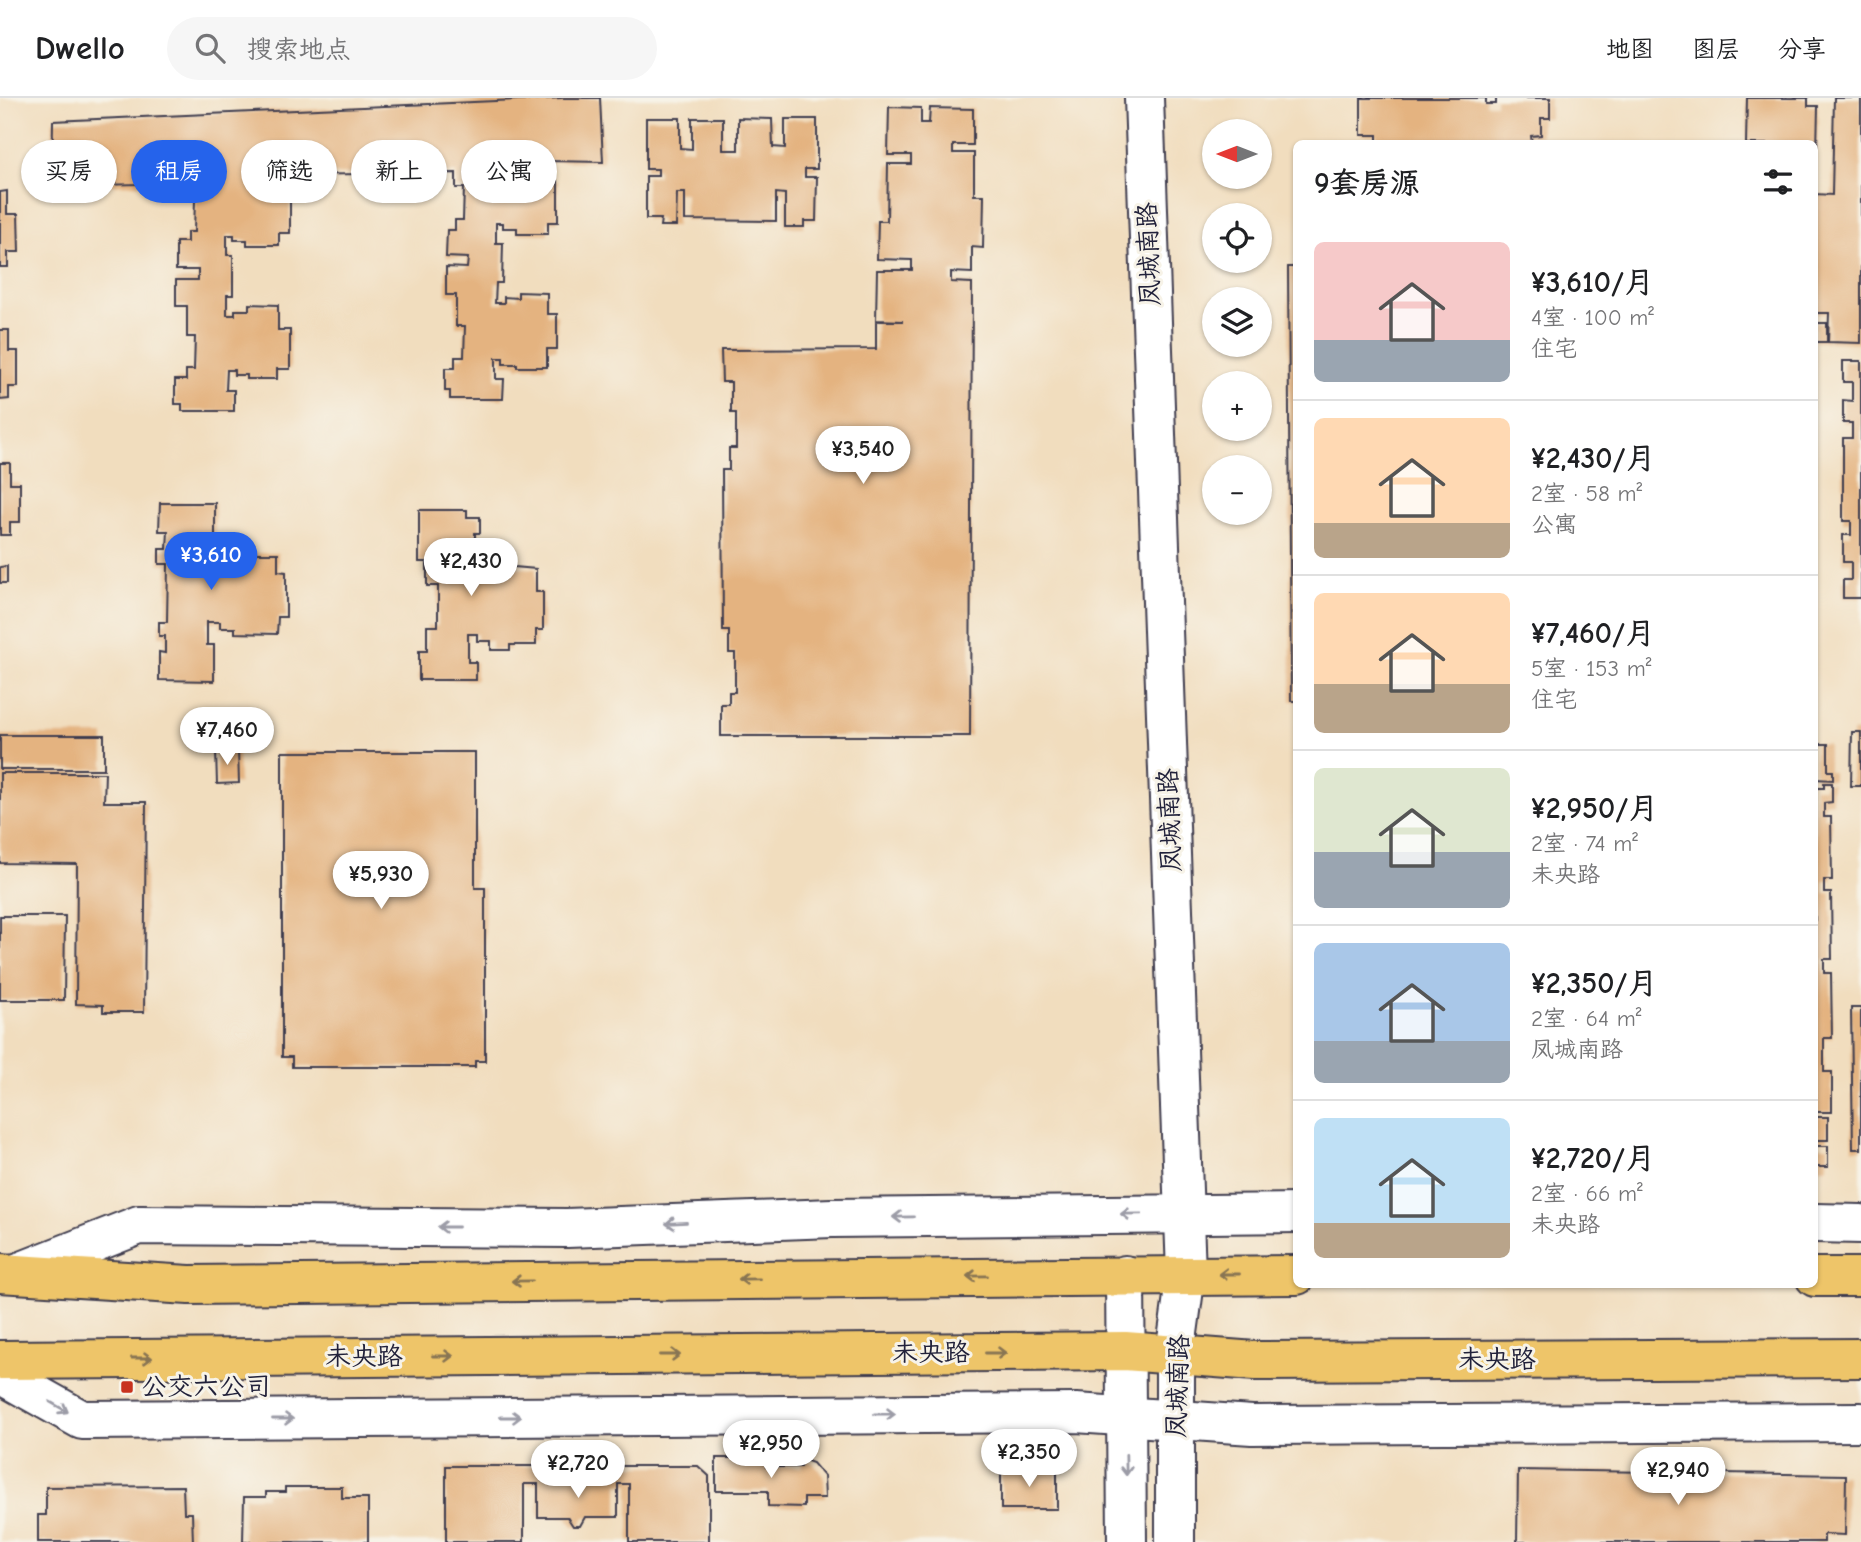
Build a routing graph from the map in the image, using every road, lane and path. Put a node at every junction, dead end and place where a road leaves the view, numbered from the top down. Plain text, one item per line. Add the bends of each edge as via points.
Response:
1 (1144, 98) edge
2 (1293, 1213) edge
3 (1184, 1214) junction
4 (1818, 1223) edge
5 (1861, 1224) edge
6 (8, 1273) edge
7 (1186, 1274) junction
8 (1125, 1275) junction
9 (1293, 1275) edge
10 (1818, 1277) edge
11 (1861, 1277) edge
12 (1125, 1351) junction
13 (1175, 1355) junction
14 (1861, 1357) edge
15 (0, 1360) edge
16 (0, 1374) edge
17 (1126, 1416) junction
18 (1175, 1420) junction
19 (1861, 1422) edge
20 (1127, 1542) edge
21 (1175, 1542) edge

1 - 3 street, 凤城南路
2 - 3 street
3 -> 6 street via 832,1218 567,1228 139,1225
3 - 7 street, 凤城南路
4 - 5 street
8 -> 6 main road via 189,1285
7 - 8 main road
9 -> 7 main road
7 - 13 street, 凤城南路
8 - 12 street, 凤城南路
10 - 11 main road
12 - 13 main road, 未央路
15 -> 12 main road, 未央路
12 - 17 street, 凤城南路
13 - 14 main road, 未央路 via 1255,1361
13 - 18 street, 凤城南路
16 -> 17 street via 82,1420
17 - 18 street
17 -> 20 street, 凤城南路
18 - 19 street via 1252,1425
18 - 21 street, 凤城南路

